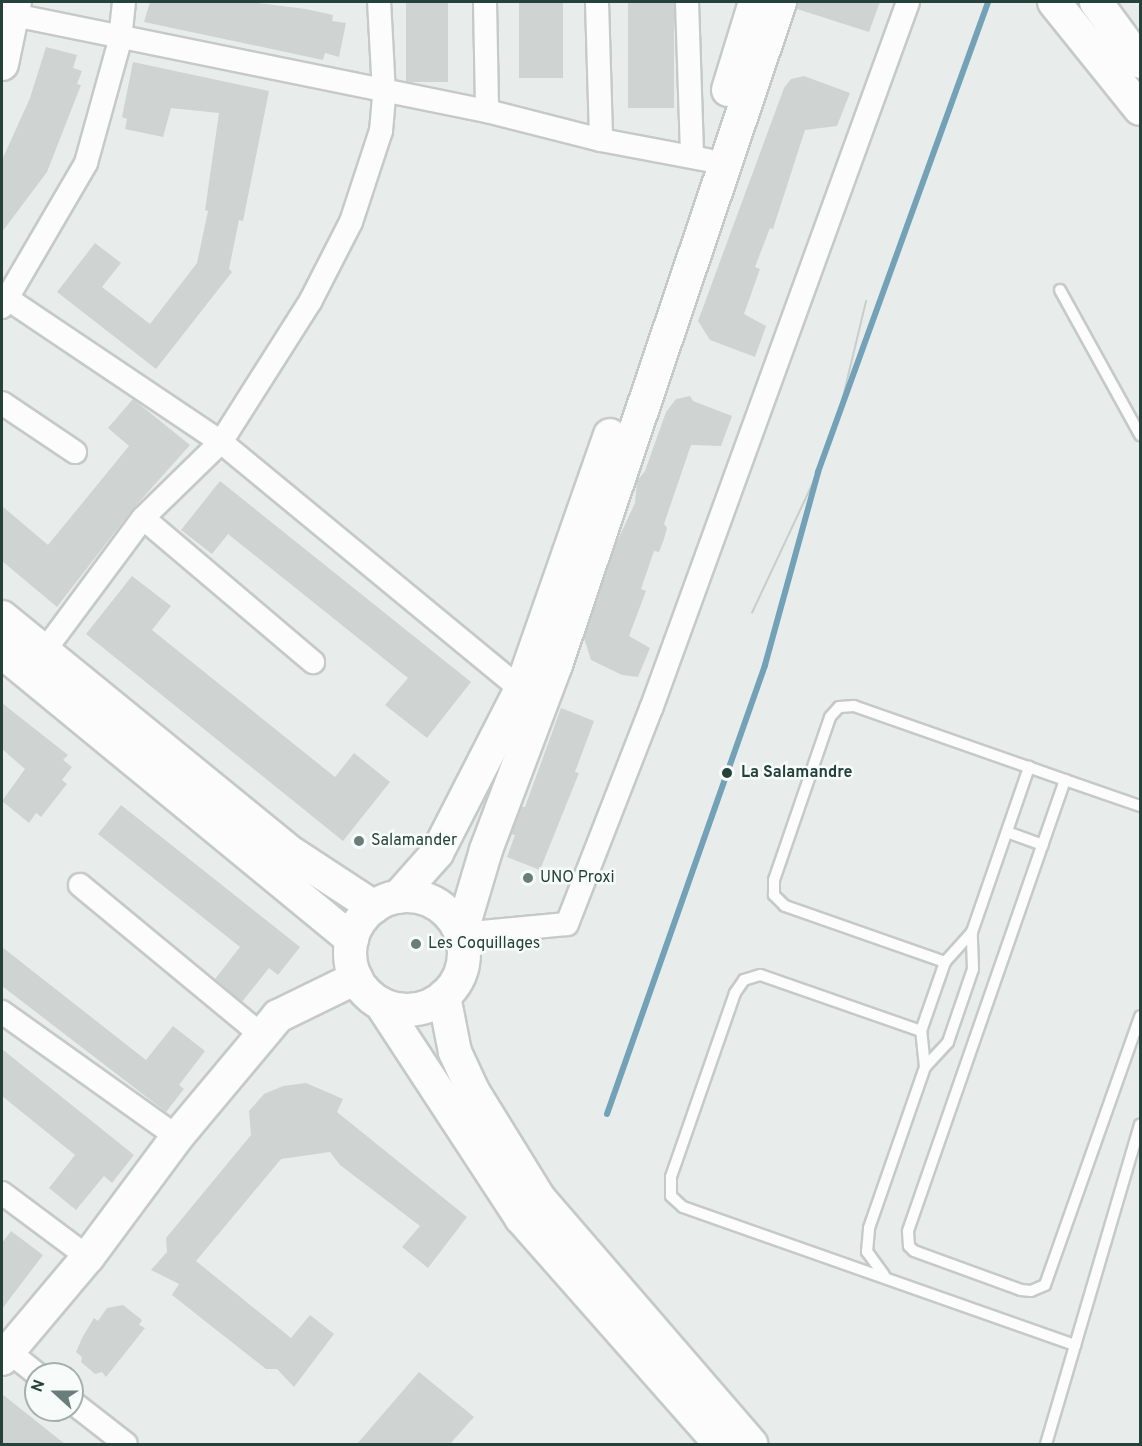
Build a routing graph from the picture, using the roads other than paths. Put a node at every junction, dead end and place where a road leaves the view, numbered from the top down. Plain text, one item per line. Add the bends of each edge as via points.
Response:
1 (123, 2) edge
2 (379, 2) edge
3 (485, 2) edge
4 (597, 2) edge
5 (687, 2) edge
6 (755, 2) edge
7 (780, 2) edge
8 (908, 2) edge
9 (1054, 2) edge
10 (1096, 2) edge
11 (15, 8) edge
12 (120, 40) junction
13 (1140, 62) edge
14 (2, 64) edge
15 (384, 93) junction
16 (1140, 109) edge
17 (487, 111) junction
18 (601, 140) junction
19 (699, 157) junction
20 (1059, 290) dead end
21 (4, 301) edge
22 (2, 403) edge
23 (1140, 435) edge
24 (221, 442) junction
25 (75, 452) dead end
26 (143, 518) junction
27 (2, 616) edge
28 (45, 650) junction
29 (2, 652) edge
30 (313, 662) dead end
31 (521, 689) junction
32 (1029, 767) junction
33 (1065, 780) junction
34 (1140, 806) edge
35 (1007, 832) junction
36 (1043, 845) junction
37 (80, 885) dead end
38 (386, 902) junction
39 (972, 932) junction
40 (461, 934) junction
41 (352, 940) junction
42 (945, 962) junction
43 (356, 978) junction
44 (444, 996) junction
45 (381, 1004) junction
46 (2, 1012) edge
47 (1140, 1016) edge
48 (921, 1031) junction
49 (261, 1035) junction
50 (925, 1067) junction
51 (1140, 1125) edge
52 (177, 1137) junction
53 (2, 1193) edge
54 (88, 1257) junction
55 (892, 1280) junction
56 (1075, 1345) junction
57 (4, 1352) edge
58 (24, 1365) edge
59 (84, 1411) edge
60 (126, 1444) edge
61 (720, 1444) edge
62 (751, 1444) edge
63 (1046, 1444) edge

1 - 12 street
2 - 15 street
3 - 17 street
4 - 18 street
5 - 19 street
6 - 19 street
7 - 40 street via 556,665 486,850
8 - 40 street via 651,709 567,924
9 - 16 street
10 - 13 street
11 - 12 street
11 - 14 street
12 - 15 street
12 - 21 street via 86,163
15 - 17 street
15 - 24 street via 381,131 351,222 310,302
17 - 18 street
18 - 19 street
19 - 31 street
20 - 23 lane
21 - 24 street
22 - 25 street
24 - 26 street
24 - 31 street
26 - 28 street
26 - 30 street
27 - 28 street
28 - 38 street via 293,854
29 - 41 street
31 - 38 street via 437,853
32 - 33 lane
32 - 35 lane
32 - 42 lane via 854,706 840,706 830,717 774,880 774,895 785,906
33 - 34 lane
33 - 36 lane
35 - 36 lane
35 - 39 lane
36 - 47 lane via 908,1232 909,1246 914,1251 1021,1290 1045,1285
37 - 49 street
38 - 40 street via 418,897 436,904 451,917
38 - 41 street via 364,916
39 - 42 lane
39 - 50 lane via 973,969 948,1042
40 - 44 street via 464,953 460,973
41 - 43 street via 350,960
42 - 48 lane
43 - 45 street
43 - 49 street via 278,1016
44 - 45 street via 417,1010
44 - 62 street via 455,1052 473,1091 539,1198
45 - 61 street via 521,1218
46 - 52 street
48 - 50 lane
48 - 55 lane via 760,975 744,980 735,993 669,1188 671,1196 683,1207
49 - 52 street
50 - 55 lane via 867,1239 872,1263
51 - 56 lane
52 - 54 street
53 - 54 street
54 - 57 street
55 - 56 lane
56 - 63 lane
57 - 58 street
59 - 60 street

